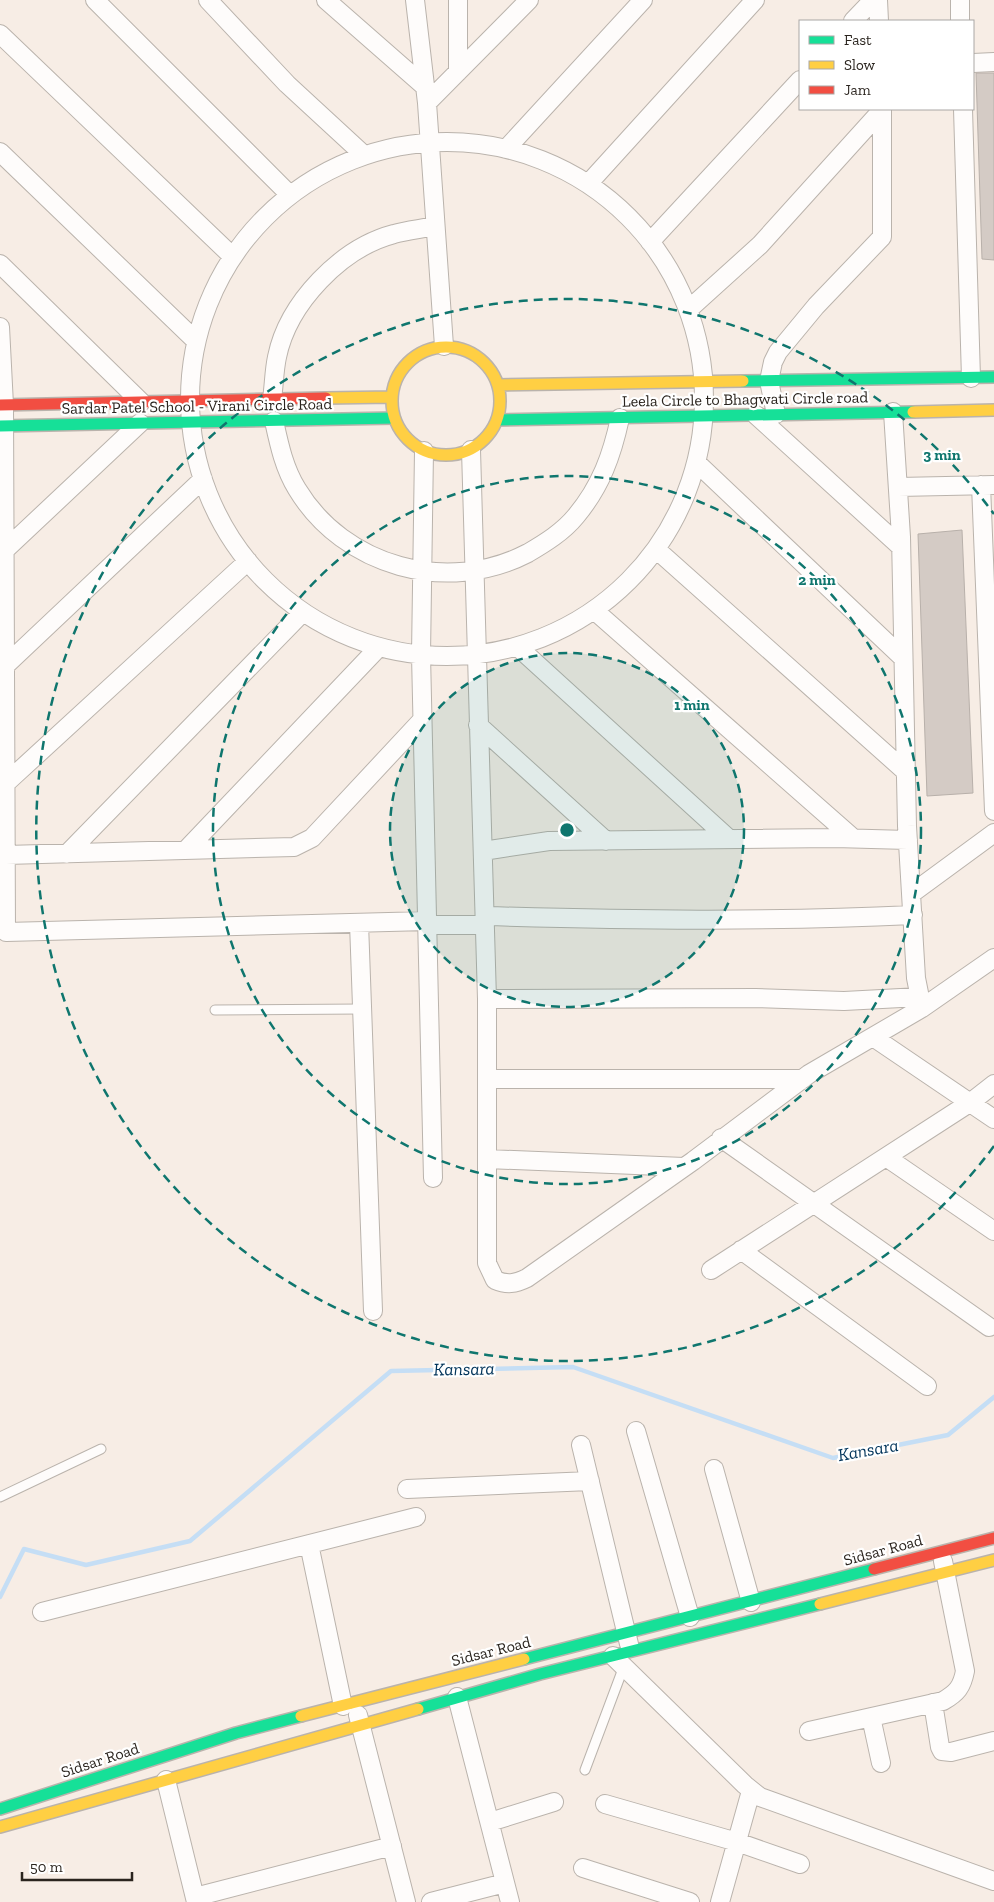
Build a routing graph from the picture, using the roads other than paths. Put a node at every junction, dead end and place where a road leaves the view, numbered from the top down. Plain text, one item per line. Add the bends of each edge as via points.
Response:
1 (95, 0) edge
2 (208, 0) edge
3 (326, 0) edge
4 (415, 0) edge
5 (458, 0) edge
6 (529, 0) edge
7 (643, 0) edge
8 (755, 0) edge
9 (873, 0) edge
10 (878, 0) edge
11 (960, 0) edge
12 (854, 20) edge
13 (879, 20) edge
14 (960, 20) edge
15 (0, 34) edge
16 (994, 62) edge
17 (974, 63) edge
18 (458, 72) junction
19 (799, 81) edge
20 (423, 85) junction
21 (427, 103) junction
22 (881, 110) edge
23 (882, 110) edge
24 (963, 110) edge
25 (430, 142) junction
26 (506, 149) junction
27 (0, 152) edge
28 (364, 156) junction
29 (588, 184) junction
30 (290, 195) junction
31 (436, 226) junction
32 (650, 242) junction
33 (232, 256) junction
34 (0, 264) edge
35 (688, 310) junction
36 (0, 327) edge
37 (196, 341) junction
38 (444, 346) junction
39 (994, 377) edge
40 (971, 378) junction
41 (769, 381) junction
42 (704, 382) junction
43 (498, 384) junction
44 (392, 397) junction
45 (272, 400) junction
46 (190, 401) junction
47 (141, 402) junction
48 (2, 405) edge
49 (994, 410) edge
50 (893, 412) junction
51 (776, 414) junction
52 (756, 415) junction
53 (705, 416) junction
54 (394, 418) junction
55 (620, 418) junction
56 (497, 420) junction
57 (274, 421) junction
58 (191, 422) junction
59 (140, 423) junction
60 (2, 426) edge
61 (471, 450) junction
62 (424, 451) junction
63 (698, 463) junction
64 (203, 479) junction
65 (988, 485) edge
66 (898, 487) junction
67 (2, 505) edge
68 (901, 547) junction
69 (5, 550) junction
70 (657, 550) junction
71 (248, 561) junction
72 (422, 572) junction
73 (474, 572) junction
74 (2, 588) edge
75 (595, 611) junction
76 (304, 612) junction
77 (379, 647) junction
78 (518, 647) junction
79 (421, 655) junction
80 (476, 655) junction
81 (904, 658) junction
82 (2, 667) edge
83 (422, 720) junction
84 (478, 725) junction
85 (2, 754) edge
86 (905, 771) junction
87 (5, 784) junction
88 (994, 811) edge
89 (994, 833) edge
90 (853, 838) junction
91 (729, 840) junction
92 (908, 840) junction
93 (606, 841) junction
94 (4, 844) edge
95 (186, 850) junction
96 (483, 850) junction
97 (66, 854) junction
98 (911, 894) junction
99 (912, 915) junction
100 (485, 921) junction
101 (359, 923) junction
102 (427, 923) junction
103 (3, 931) edge
104 (994, 958) edge
105 (487, 999) junction
106 (921, 1002) junction
107 (362, 1009) junction
108 (214, 1010) dead end
109 (873, 1037) junction
110 (487, 1079) junction
111 (803, 1079) junction
112 (994, 1084) edge
113 (971, 1102) junction
114 (994, 1119) edge
115 (720, 1138) junction
116 (886, 1157) junction
117 (487, 1159) junction
118 (684, 1166) junction
119 (433, 1178) dead end
120 (813, 1204) junction
121 (994, 1231) edge
122 (741, 1250) junction
123 (711, 1270) dead end
124 (373, 1311) dead end
125 (989, 1327) dead end
126 (927, 1386) dead end
127 (636, 1431) dead end
128 (582, 1445) dead end
129 (101, 1449) dead end
130 (714, 1469) dead end
131 (590, 1481) junction
132 (407, 1489) dead end
133 (0, 1497) edge
134 (416, 1517) dead end
135 (994, 1538) edge
136 (309, 1544) junction
137 (942, 1552) junction
138 (994, 1560) edge
139 (945, 1573) junction
140 (751, 1602) junction
141 (42, 1612) dead end
142 (690, 1617) junction
143 (626, 1634) junction
144 (623, 1657) junction
145 (457, 1697) junction
146 (349, 1704) junction
147 (933, 1704) junction
148 (871, 1717) junction
149 (362, 1724) junction
150 (809, 1731) dead end
151 (994, 1741) edge
152 (882, 1763) dead end
153 (586, 1770) dead end
154 (166, 1780) junction
155 (751, 1792) junction
156 (554, 1802) dead end
157 (605, 1804) dead end
158 (0, 1809) edge
159 (490, 1822) junction
160 (0, 1827) edge
161 (737, 1842) junction
162 (392, 1846) junction
163 (800, 1864) dead end
164 (583, 1868) dead end
165 (994, 1881) edge
166 (505, 1883) junction
167 (196, 1899) edge
168 (406, 1902) edge
169 (431, 1902) edge
170 (510, 1902) edge
171 (690, 1902) edge
172 (720, 1902) edge

1 - 30 street
2 - 28 street via 287,84
3 - 20 street
4 - 20 street
5 - 18 street
6 - 18 street
7 - 26 street
8 - 29 street
9 - 12 street
10 - 13 street
11 - 14 street
15 - 33 street
16 - 17 street
18 - 21 street
19 - 32 street
20 - 21 street
21 - 25 street
22 - 35 street via 760,245
23 - 41 street via 882,236 778,352
24 - 40 street
25 - 26 street
25 - 28 street
25 - 31 street
26 - 29 street via 549,163
27 - 37 street
28 - 30 street via 325,172
29 - 32 street via 621,210
30 - 33 street via 259,223
31 - 38 street
31 - 45 street via 392,234 376,241 353,252 319,280 293,316 277,356
32 - 35 street via 672,274
33 - 37 street via 210,297
34 - 47 street
35 - 42 street via 699,345
36 - 48 street
37 - 46 street
38 - 43 street via 465,350 483,361
38 - 44 street via 428,349 414,357 395,382
39 - 40 street, Leela Circle to Bhagwati Circle road
40 - 41 street, Leela Circle to Bhagwati Circle road
41 - 42 street, Leela Circle to Bhagwati Circle road
41 - 51 street
42 - 43 street, Leela Circle to Bhagwati Circle road
42 - 53 street
43 - 56 street via 500,408
44 - 45 street
44 - 54 street
45 - 46 street
46 - 47 street
46 - 58 street
47 - 48 street
48 - 60 street
49 - 50 street, Leela Circle to Bhagwati Circle road
50 - 51 street, Leela Circle to Bhagwati Circle road
50 - 66 street
51 - 52 street, Leela Circle to Bhagwati Circle road
52 - 53 street, Leela Circle to Bhagwati Circle road
52 - 68 street
53 - 55 street, Leela Circle to Bhagwati Circle road
53 - 63 street
54 - 57 street, Sardar Patel School - Virani Circle Road
54 - 62 street via 411,443
55 - 56 street, Leela Circle to Bhagwati Circle road
55 - 73 street via 613,451 598,487 575,518 537,548 511,561
56 - 61 street via 491,432
57 - 58 street, Sardar Patel School - Virani Circle Road
57 - 72 street via 283,460 296,488 315,514 337,535 363,552 392,565
58 - 59 street, Sardar Patel School - Virani Circle Road
58 - 64 street
59 - 60 street, Sardar Patel School - Virani Circle Road
59 - 69 street
60 - 67 street
61 - 62 street via 440,455
61 - 73 street
62 - 72 street
63 - 70 street via 682,508
63 - 81 street
64 - 71 street via 222,522
64 - 82 street
65 - 66 street
65 - 88 street
66 - 68 street
67 - 69 street
68 - 81 street
69 - 74 street
70 - 75 street via 629,583
70 - 86 street
71 - 76 street via 274,589
71 - 87 street
72 - 73 street
72 - 79 street
73 - 80 street
74 - 82 street
75 - 78 street via 558,632
75 - 90 street
76 - 77 street via 327,626
76 - 97 street
77 - 79 street
77 - 95 street
78 - 80 street
78 - 91 street
79 - 80 street
79 - 83 street
80 - 84 street
81 - 86 street
82 - 85 street
83 - 95 street via 302,845 294,848
83 - 102 street
84 - 93 street
84 - 96 street
85 - 87 street
86 - 92 street
87 - 94 street
89 - 98 street
90 - 91 street
90 - 92 street
91 - 93 street
92 - 98 street
93 - 96 street via 549,842
94 - 97 street
94 - 103 street
95 - 97 street
96 - 100 street
98 - 99 street
99 - 100 street via 819,920
99 - 106 street via 916,978
100 - 102 street
100 - 105 street
101 - 102 street
101 - 103 street
101 - 107 street
102 - 119 street
104 - 106 street
105 - 106 street via 755,998
105 - 110 street
106 - 109 street
107 - 108 lane
107 - 124 street
109 - 111 street
109 - 113 street
110 - 111 street
110 - 117 street
111 - 115 street
112 - 113 street
113 - 114 street
113 - 116 street
115 - 118 street
115 - 120 street
116 - 120 street
116 - 121 street
117 - 118 street
117 - 118 street via 486,1263 495,1280 505,1284 527,1278
120 - 122 street
120 - 125 street
122 - 123 street
122 - 126 street
127 - 142 street
128 - 131 street
129 - 133 lane
130 - 140 street
131 - 132 street
131 - 143 street
134 - 136 street
135 - 137 street, Sidsar Road
136 - 141 street
136 - 146 street
137 - 139 street
137 - 140 street, Sidsar Road
138 - 139 street, Sidsar Road
139 - 144 street, Sidsar Road
139 - 147 street via 965,1671 957,1693
140 - 142 street, Sidsar Road
142 - 143 street, Sidsar Road
143 - 144 street
143 - 146 street, Sidsar Road
144 - 145 street, Sidsar Road
144 - 153 lane
144 - 155 street
145 - 149 street, Sidsar Road
145 - 159 street
146 - 149 street
146 - 158 street, Sidsar Road via 236,1733
147 - 148 street
147 - 151 street via 942,1750 951,1752
148 - 150 street
148 - 152 street
149 - 154 street, Sidsar Road
149 - 162 street
154 - 160 street, Sidsar Road
154 - 167 street
155 - 161 street
155 - 165 street
156 - 159 street
157 - 161 street
159 - 166 street
161 - 163 street
161 - 172 street
162 - 167 street
162 - 168 street
164 - 171 street
166 - 169 street
166 - 170 street

